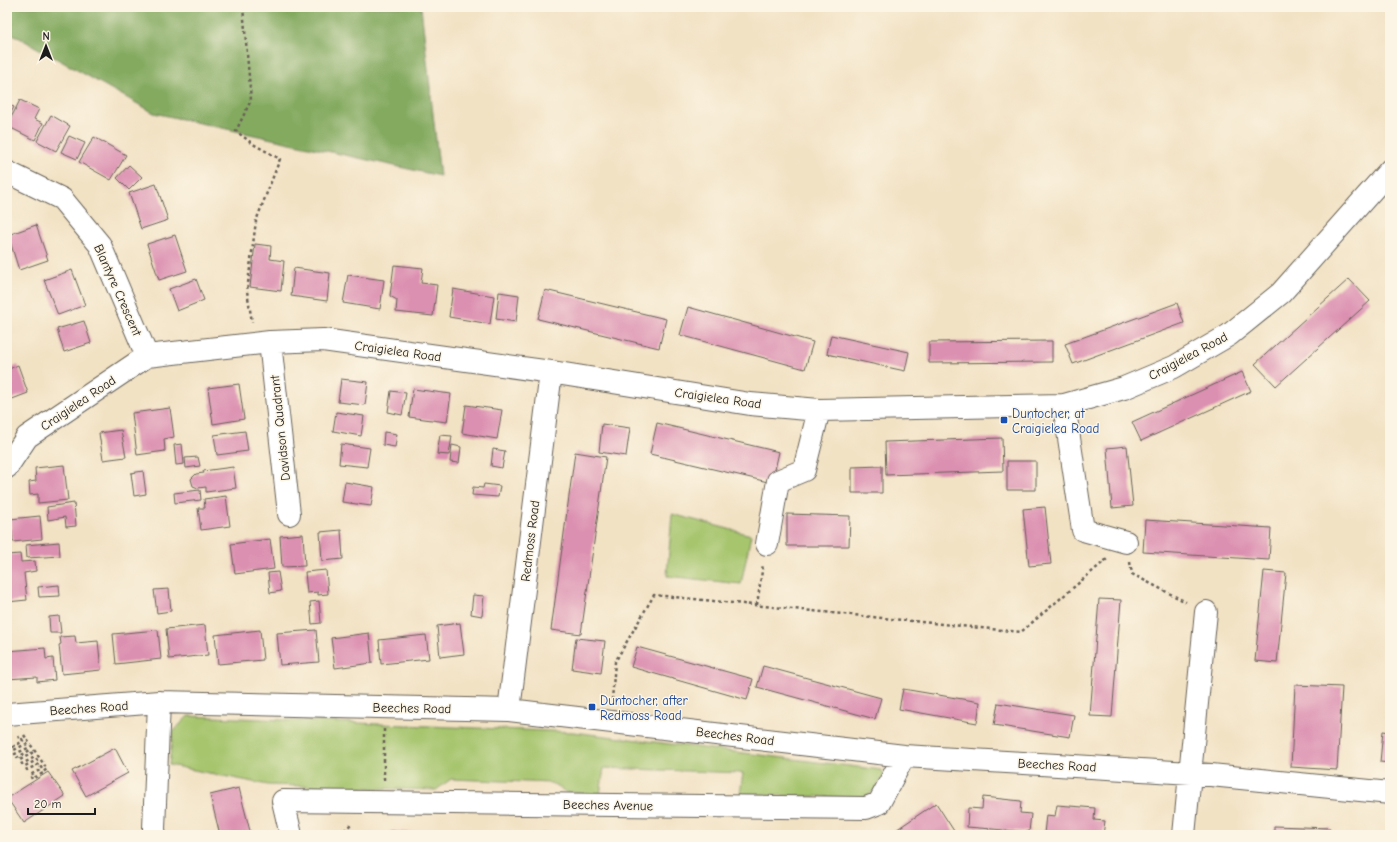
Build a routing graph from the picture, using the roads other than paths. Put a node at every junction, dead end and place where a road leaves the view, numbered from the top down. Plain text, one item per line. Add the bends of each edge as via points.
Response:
1 (1390, 170) edge
2 (7, 172) edge
3 (262, 343) junction
4 (147, 356) junction
5 (551, 372) junction
6 (1064, 405) junction
7 (819, 410) junction
8 (7, 467) edge
9 (289, 514) dead end
10 (1126, 542) road end
11 (767, 544) road end
12 (1206, 612) road end
13 (159, 702) junction
14 (509, 710) junction
15 (7, 714) edge
16 (904, 756) junction
17 (1191, 773) junction
18 (1390, 793) edge
19 (155, 835) edge
20 (291, 835) edge
21 (1184, 835) edge

1 - 6 street, Craigielea Road via 1281,293 1229,335 1174,367 1146,379
2 - 4 street, Blantyre Crescent via 62,199 100,245
3 - 4 street, Craigielea Road
3 - 5 street, Craigielea Road via 323,340
3 - 9 street, Davidson Quadrant
4 - 8 street, Craigielea Road via 27,437
5 - 7 street, Craigielea Road via 750,404
5 - 14 street, Redmoss Road
6 - 7 street, Craigielea Road
6 - 10 street via 1083,530
7 - 11 street via 804,470 778,481
12 - 17 street
13 - 14 street, Beeches Road
13 - 15 street, Beeches Road
13 - 19 street
14 - 16 street, Beeches Road
16 - 17 street, Beeches Road
16 - 20 street, Beeches Avenue via 879,804 866,808 283,801
17 - 18 street, Beeches Road
17 - 21 street

